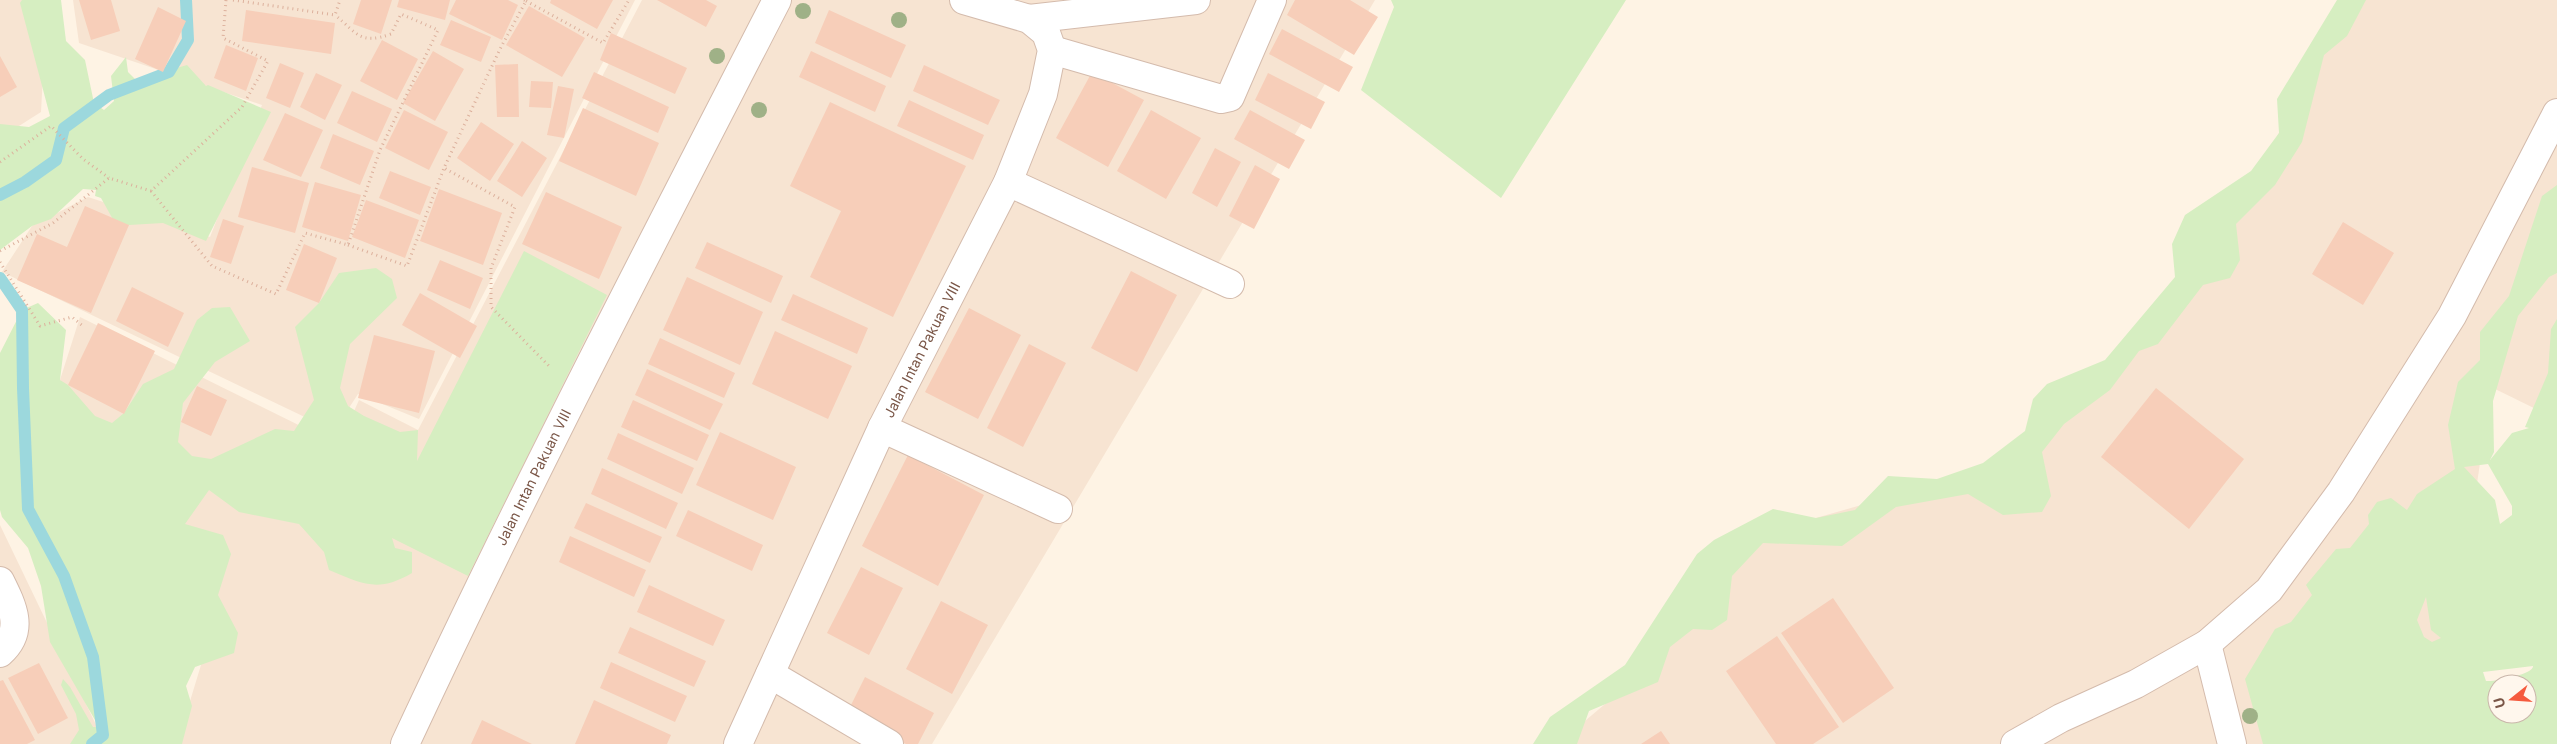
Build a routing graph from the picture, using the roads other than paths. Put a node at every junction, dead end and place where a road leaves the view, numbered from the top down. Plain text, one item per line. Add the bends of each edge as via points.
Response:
1 (777, 0) edge
2 (964, 0) edge
3 (1196, 0) edge
4 (1272, 0) edge
5 (1029, 19) junction
6 (1052, 50) junction
7 (2557, 113) edge
8 (1008, 182) junction
9 (1230, 284) dead end
10 (882, 428) junction
11 (1058, 509) dead end
12 (0, 582) edge
13 (2207, 644) junction
14 (0, 653) edge
15 (770, 674) junction
16 (405, 744) edge
17 (738, 744) edge
18 (889, 744) edge
19 (2015, 744) edge
20 (2232, 744) edge

1 - 16 street, Jalan Intan Pakuan VIII via 575,393
2 - 5 street
3 - 5 street
4 - 6 street via 1230,97 1226,99
5 - 6 street via 1046,33
6 - 8 street, Jalan Intan Pakuan VIII via 1043,94
7 - 13 street via 2452,316 2341,492 2269,590
8 - 9 street
8 - 10 street, Jalan Intan Pakuan VIII
10 - 11 street
10 - 15 street, Jalan Intan Pakuan VIII
12 - 14 street via 15,620 13,637
13 - 19 street via 2136,684 2061,718
13 - 20 street
15 - 17 street, Jalan Intan Pakuan VIII
15 - 18 street

